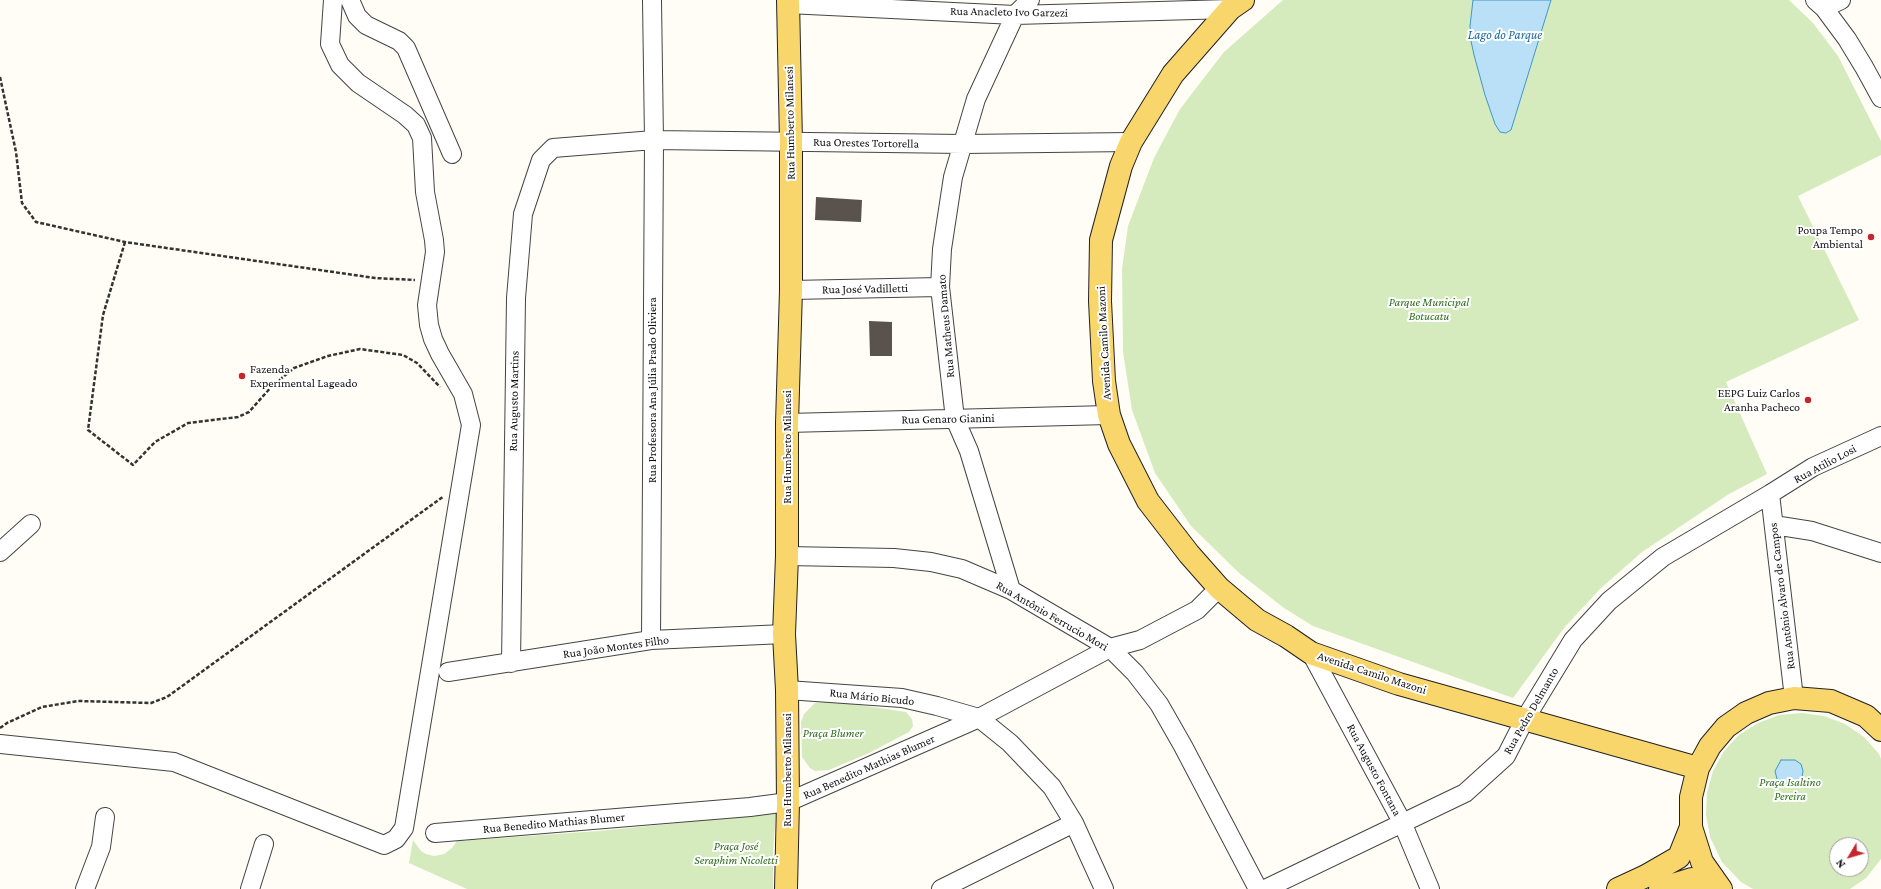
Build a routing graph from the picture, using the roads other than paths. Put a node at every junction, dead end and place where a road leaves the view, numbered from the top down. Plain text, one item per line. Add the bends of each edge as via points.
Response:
1 (333, 0) edge
2 (350, 0) edge
3 (652, 0) edge
4 (1030, 0) edge
5 (1841, 0) edge
6 (788, 2) edge
7 (1237, 4) edge
8 (1820, 4) edge
9 (1016, 15) junction
10 (1881, 98) edge
11 (654, 140) junction
12 (791, 142) junction
13 (1131, 142) junction
14 (962, 144) junction
15 (553, 148) joint
16 (452, 154) dead end
17 (940, 287) junction
18 (791, 290) junction
19 (1109, 415) junction
20 (955, 419) junction
21 (787, 423) junction
22 (1881, 436) edge
23 (1770, 494) junction
24 (31, 524) dead end
25 (1774, 525) junction
26 (0, 552) edge
27 (1881, 553) edge
28 (787, 556) junction
29 (1219, 588) junction
30 (1011, 590) junction
31 (784, 634) junction
32 (651, 640) junction
33 (1110, 648) junction
34 (1311, 653) junction
35 (511, 663) junction
36 (448, 672) dead end
37 (787, 690) junction
38 (1794, 698) junction
39 (979, 718) junction
40 (1525, 719) junction
41 (1881, 730) edge
42 (0, 744) edge
43 (1698, 768) junction
44 (788, 802) junction
45 (105, 817) dead end
46 (1402, 822) junction
47 (1074, 823) junction
48 (1691, 827) junction
49 (435, 833) dead end
50 (264, 844) dead end
51 (86, 889) edge
52 (250, 889) edge
53 (786, 889) edge
54 (941, 889) edge
55 (1104, 889) edge
56 (1258, 889) edge
57 (1265, 889) edge
58 (1430, 889) edge
59 (1618, 889) edge
60 (1660, 889) edge
61 (1716, 889) edge
62 (1721, 889) edge

1 - 42 street via 330,44 340,65 358,83 405,115 416,125 422,138 426,198 435,252 427,305 429,325 433,340 463,394 471,425 404,828 396,839 384,845 174,762
2 - 16 street via 357,16 366,25 399,41 406,48
3 - 11 street, Rua Professora Ana Júlia Prado Oliviera
4 - 9 street, Rua Matheus Damato
5 - 8 street
6 - 9 street, Rua Anacleto Ivo Garzezi
6 - 12 main road, Rua Humberto Milanesi
7 - 9 street, Rua Anacleto Ivo Garzezi
7 - 13 main road, Avenida Camilo Mazoni via 1173,74
8 - 10 street via 1864,66
9 - 14 street, Rua Matheus Damato via 976,99
11 - 12 street, Rua Orestes Tortorella
11 - 15 street, Rua Orestes Tortorella
11 - 32 street, Rua Professora Ana Júlia Prado Oliviera
12 - 14 street, Rua Orestes Tortorella
12 - 18 main road, Rua Humberto Milanesi
13 - 14 street, Rua Orestes Tortorella
13 - 19 main road, Avenida Camilo Mazoni via 1120,166 1101,240 1100,309 1104,382
14 - 17 street, Rua Matheus Damato via 953,177 945,228
15 - 35 street, Rua Augusto Martins via 541,160 523,214 516,290
17 - 18 street, Rua José Vadilletti
17 - 20 street, Rua Matheus Damato
18 - 21 main road, Rua Humberto Milanesi
19 - 20 street, Rua Genaro Gianini
19 - 29 main road, Avenida Camilo Mazoni via 1119,444 1148,500
20 - 21 street, Rua Genaro Gianini
20 - 30 street, Rua Matheus Damato via 968,451
21 - 28 main road, Rua Humberto Milanesi
22 - 23 street, Rua Atilio Losi via 1813,467
23 - 25 street, Rua Antônio Alvaro de Campos
23 - 40 street, Rua Pedro Delmanto via 1663,557 1608,601 1573,640
24 - 26 street
25 - 27 street via 1812,531
25 - 38 street, Rua Antônio Alvaro de Campos
28 - 30 street, Rua Antônio Ferrucio Mori via 894,558 931,562 962,569
28 - 31 main road, Rua Humberto Milanesi
29 - 33 street, Rua Benedito Mathias Blumer via 1197,610 1140,640
29 - 34 main road, Avenida Camilo Mazoni via 1257,620
30 - 33 street, Rua Antônio Ferrucio Mori
31 - 32 street, Rua João Montes Filho
31 - 37 main road, Rua Humberto Milanesi
32 - 35 street, Rua João Montes Filho
33 - 39 street, Rua Benedito Mathias Blumer
33 - 56 street, Rua Antônio Ferrucio Mori via 1159,704
34 - 40 main road, Avenida Camilo Mazoni via 1399,684
34 - 46 street, Rua Augusto Fontana
35 - 36 street, Rua João Montes Filho
37 - 39 street, Rua Mário Bicudo via 902,698
37 - 44 main road, Rua Humberto Milanesi
38 - 41 main road via 1831,701 1866,716
38 - 43 main road via 1769,703 1746,713 1710,746
39 - 44 street, Rua Benedito Mathias Blumer
39 - 47 street, Rua Mário Bicudo via 1010,743 1047,782
40 - 43 main road, Avenida Camilo Mazoni
40 - 46 street, Rua Pedro Delmanto via 1506,756 1466,793
43 - 48 main road via 1691,797
44 - 49 street, Rua Benedito Mathias Blumer
44 - 53 main road, Rua Humberto Milanesi
45 - 51 street via 101,847
46 - 57 street, Rua Pedro Delmanto
46 - 58 street, Rua Augusto Fontana
47 - 54 street
47 - 55 street, Rua Mário Bicudo
48 - 59 main road via 1679,857
48 - 62 main road via 1702,862
50 - 52 street
60 - 61 main road via 1692,880

